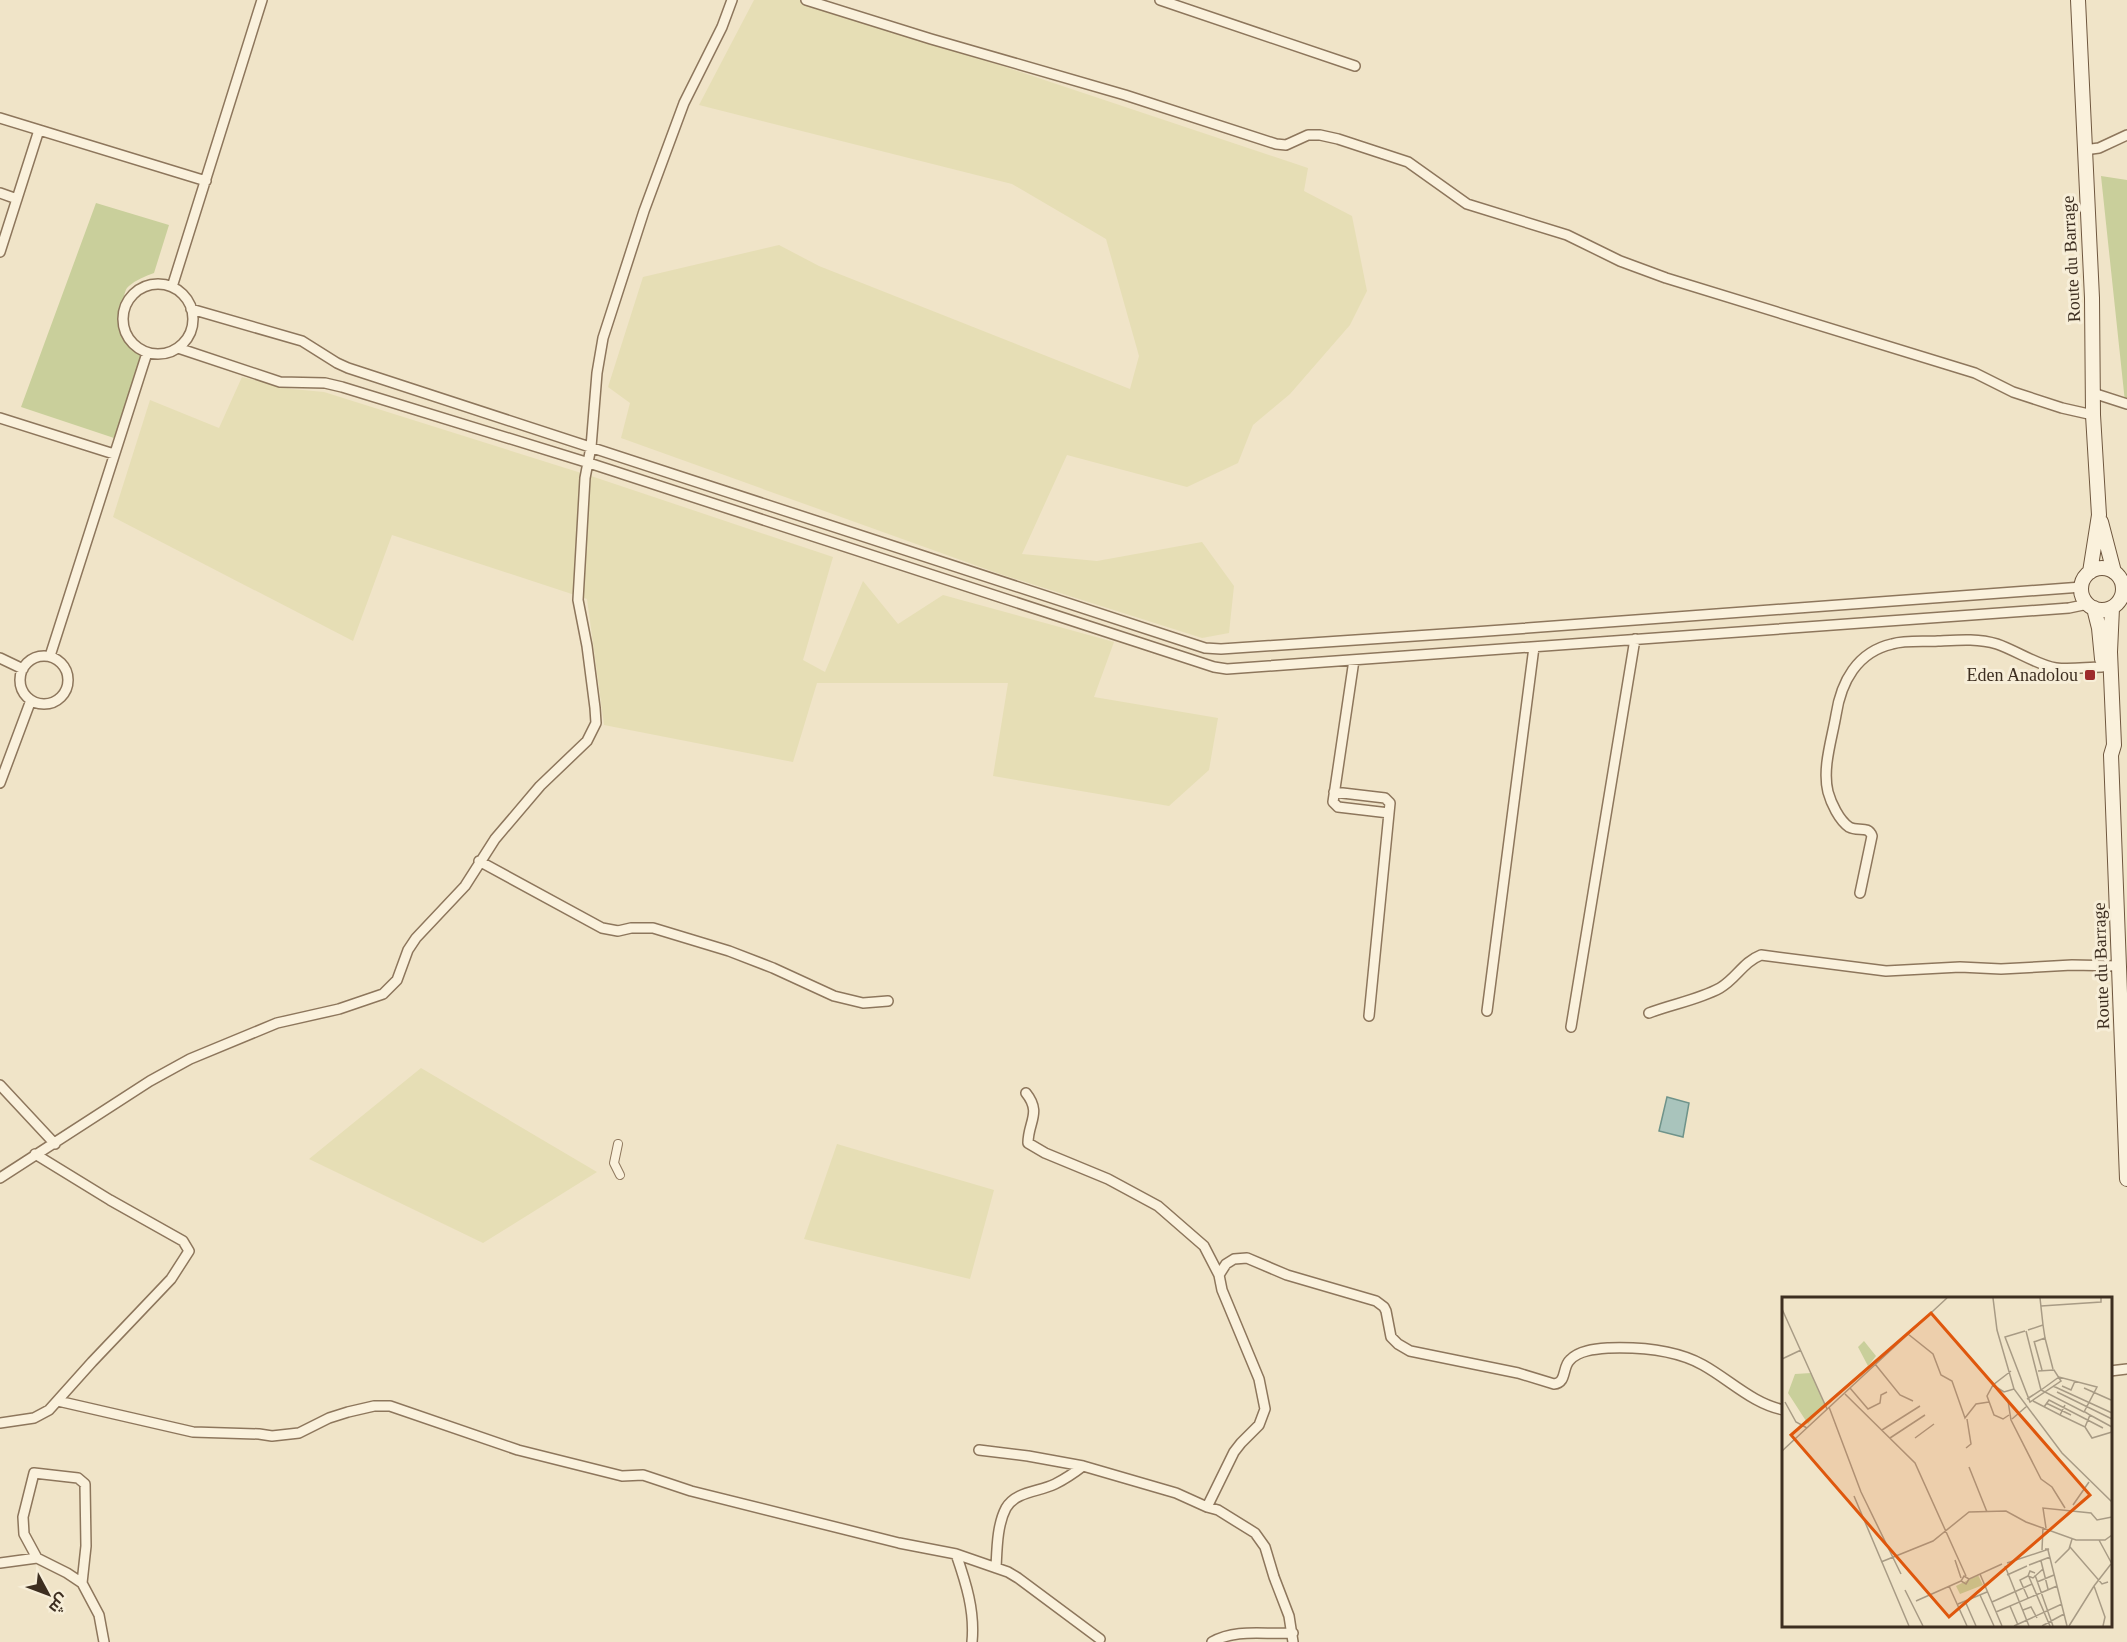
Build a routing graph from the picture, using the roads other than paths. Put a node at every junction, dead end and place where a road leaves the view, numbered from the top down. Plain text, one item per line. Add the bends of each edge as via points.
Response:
1 (262, 0) edge
2 (732, 0) edge
3 (806, 0) edge
4 (1160, 0) edge
5 (2078, 0) edge
6 (1355, 66) dead end
7 (0, 118) edge
8 (39, 130) junction
9 (2127, 135) edge
10 (2084, 150) junction
11 (206, 181) junction
12 (0, 193) edge
13 (17, 199) junction
14 (0, 252) edge
15 (172, 287) junction
16 (191, 309) junction
17 (178, 348) junction
18 (147, 353) junction
19 (2093, 393) junction
20 (2127, 404) edge
21 (2093, 415) junction
22 (0, 418) edge
23 (591, 447) junction
24 (114, 454) junction
25 (589, 463) junction
26 (2099, 515) junction
27 (2090, 572) junction
28 (2114, 572) junction
29 (2082, 587) junction
30 (2091, 606) junction
31 (2112, 608) junction
32 (1635, 639) junction
33 (1534, 647) junction
34 (50, 656) junction
35 (0, 658) edge
36 (1354, 660) junction
37 (2102, 667) junction
38 (23, 669) junction
39 (31, 700) junction
40 (2111, 753) junction
41 (0, 783) edge
42 (1334, 792) junction
43 (1389, 813) junction
44 (479, 861) junction
45 (1860, 893) dead end
46 (2120, 966) junction
47 (888, 1000) dead end
48 (1487, 1011) dead end
49 (1649, 1013) dead end
50 (1369, 1016) dead end
51 (1571, 1027) dead end
52 (0, 1084) edge
53 (1026, 1093) dead end
54 (56, 1144) junction
55 (618, 1144) dead end
56 (35, 1154) junction
57 (620, 1175) dead end
58 (0, 1178) edge
59 (2127, 1179) edge
60 (1220, 1275) junction
61 (2127, 1369) edge
62 (2112, 1371) edge
63 (58, 1401) junction
64 (1782, 1409) edge
65 (0, 1423) edge
66 (980, 1450) dead end
67 (1083, 1466) junction
68 (1207, 1508) junction
69 (956, 1554) junction
70 (37, 1558) junction
71 (0, 1563) edge
72 (996, 1568) junction
73 (82, 1583) junction
74 (1293, 1637) edge
75 (1100, 1639) dead end
76 (104, 1642) edge
77 (972, 1642) edge
78 (1212, 1642) edge

1 - 11 street
2 - 23 street via 684,103 603,338
3 - 21 street via 1125,94 1276,144 1286,145 1308,135 1338,139 1408,162 1467,204 1567,235 1666,278 1975,373 2013,392
4 - 6 street
5 - 10 main road, Route du Barrage
7 - 8 street
8 - 11 street
8 - 13 street
9 - 10 street via 2099,148
10 - 19 main road, Route du Barrage
11 - 15 street
12 - 13 street
13 - 14 street
15 - 16 street via 184,296
15 - 18 street via 144,287 125,307 122,321 126,335 134,346
16 - 17 street via 193,323
16 - 23 street via 302,341 341,366
17 - 18 street via 163,354
17 - 25 street via 280,382 336,385
18 - 24 street
19 - 20 street
19 - 21 main road, Route du Barrage
21 - 26 main road, Route du Barrage
22 - 24 street
23 - 25 street
23 - 29 street via 1205,648
24 - 34 street
25 - 36 street via 1214,667
25 - 44 street via 578,600 596,723 587,741 540,786
26 - 27 main road, Route du Barrage
26 - 28 main road, Route du Barrage
27 - 28 main road via 2102,568
27 - 29 main road, Route du Barrage
28 - 31 main road, Route du Barrage via 2123,589 2122,597
29 - 30 main road, Route du Barrage
30 - 31 main road
30 - 32 street
30 - 37 main road, Route du Barrage via 2100,637
31 - 40 main road, Route du Barrage
32 - 33 street
32 - 51 street
33 - 36 street
33 - 48 street
34 - 38 street via 34,657
34 - 39 street via 68,672 64,694 54,702 42,704
35 - 38 street
36 - 42 street
37 - 40 main road, Route du Barrage via 2106,741
37 - 45 street via 2055,668 1994,643 1966,640 1892,644 1855,666 1845,680 1838,702 1826,776 1835,810 1845,824 1871,832
38 - 39 street via 20,680
39 - 41 street
40 - 46 main road, Route du Barrage
42 - 43 street via 1385,798 1390,803
42 - 43 street via 1332,802 1338,807
43 - 50 street
44 - 47 street via 602,928 653,928 729,951 834,996 863,1003
44 - 54 street via 465,886 416,938 397,980 383,994 277,1023 200,1054 150,1081
46 - 49 street via 1886,971 1761,955 1745,964 1723,987
46 - 59 main road, Route du Barrage
52 - 54 street
53 - 60 street via 1033,1101 1034,1111 1028,1143 1158,1206 1204,1246
54 - 56 street
55 - 57 street via 614,1163
56 - 58 street
56 - 63 street via 183,1241 189,1251 171,1279
60 - 64 street via 1234,1258 1247,1258 1287,1275 1376,1301 1386,1311 1394,1340 1420,1354 1558,1384 1570,1359 1584,1352 1607,1348 1659,1351 1692,1359 1759,1401
60 - 68 street via 1265,1409 1258,1425 1234,1452
61 - 62 street
63 - 65 street via 34,1418
63 - 69 street via 193,1432 272,1436 299,1433 339,1415 384,1405 519,1450 622,1476 644,1475 691,1491 899,1544
66 - 67 street
67 - 68 street via 1150,1484
67 - 72 street via 1054,1485 1024,1494 1007,1507 1002,1517
68 - 74 street via 1218,1510 1260,1537
69 - 72 street
69 - 77 street via 968,1591 974,1624
70 - 71 street
70 - 73 street
70 - 73 street via 24,1534 23,1517 34,1473 78,1478 87,1493
72 - 75 street via 1018,1578
73 - 76 street via 99,1615
74 - 78 street via 1234,1633

